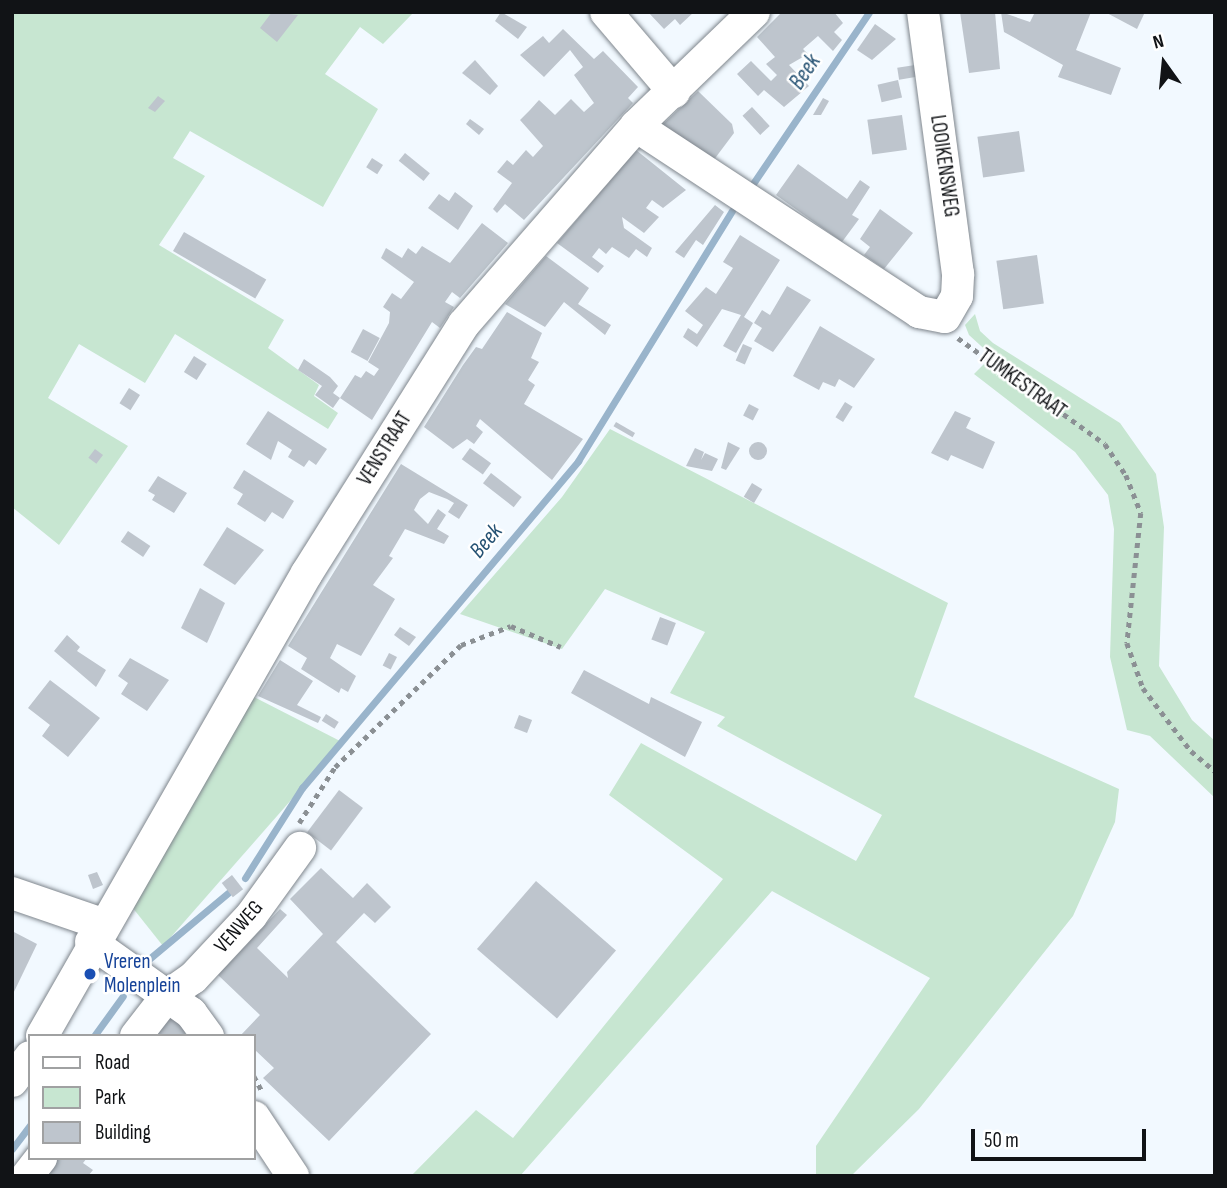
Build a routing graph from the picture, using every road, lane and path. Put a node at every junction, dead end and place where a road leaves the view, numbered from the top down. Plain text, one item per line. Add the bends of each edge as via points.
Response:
1 (606, 12) edge
2 (754, 12) edge
3 (923, 12) edge
4 (674, 92) junction
5 (636, 126) junction
6 (945, 317) junction
7 (561, 647) dead end
8 (1215, 771) edge
9 (300, 848) joint
10 (12, 892) edge
11 (97, 933) junction
12 (167, 996) junction
13 (43, 1034) edge
14 (138, 1034) edge
15 (207, 1034) edge
16 (28, 1060) edge
17 (12, 1082) edge
18 (256, 1120) edge
19 (39, 1160) edge
20 (27, 1176) edge
21 (293, 1176) edge

1 - 4 street
2 - 4 street, VENSTRAAT
3 - 6 street, LOOIKENSWEG via 958,274 957,296
4 - 5 street, VENSTRAAT
5 - 6 street via 919,312
5 - 11 street, VENSTRAAT via 464,324 307,573
6 - 8 path, TUMKESTRAAT via 960,340 1105,444 1126,475 1141,513 1127,643 1143,688 1191,751
7 - 9 path via 511,626 461,645 335,768 299,820
9 - 12 street, VENWEG via 251,916 193,978
10 - 11 street
11 - 12 street
11 - 13 street, VENSTRAAT
12 - 14 street, VENWEG
12 - 15 street via 191,1013
16 - 17 street
18 - 21 street
19 - 20 street

